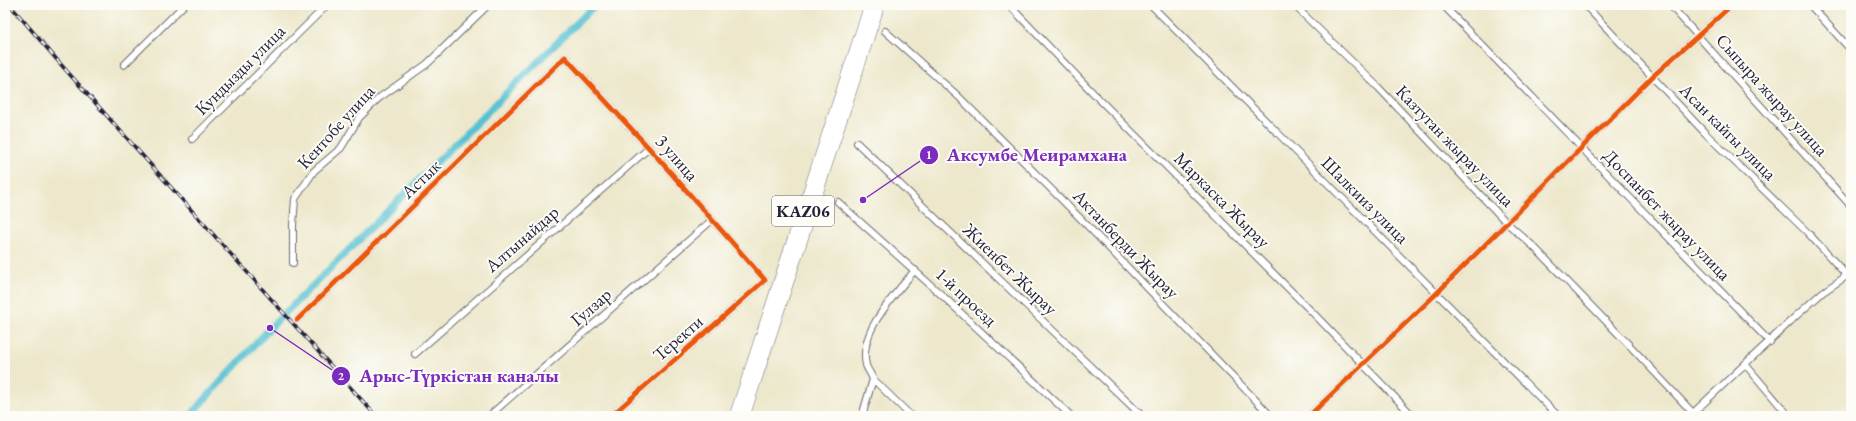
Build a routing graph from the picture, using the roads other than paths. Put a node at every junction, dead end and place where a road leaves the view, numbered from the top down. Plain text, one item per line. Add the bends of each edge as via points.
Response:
1 (184, 5) edge
2 (327, 5) edge
3 (488, 5) edge
4 (870, 5) edge
5 (879, 5) edge
6 (1009, 5) edge
7 (1151, 5) edge
8 (1294, 5) edge
9 (1443, 5) edge
10 (1585, 5) edge
11 (1670, 5) edge
12 (1732, 5) edge
13 (1810, 5) edge
14 (885, 31) dead end
15 (1698, 34) junction
16 (1851, 50) edge
17 (565, 57) joint
18 (124, 65) dead end
19 (1653, 76) junction
20 (192, 139) dead end
21 (857, 143) dead end
22 (649, 148) junction
23 (1582, 149) junction
24 (838, 202) dead end
25 (1851, 206) edge
26 (712, 220) junction
27 (1507, 223) junction
28 (293, 263) dead end
29 (915, 270) junction
30 (1850, 276) edge
31 (765, 280) joint
32 (1436, 294) junction
33 (297, 320) dead end
34 (1770, 342) junction
35 (415, 354) dead end
36 (1746, 364) junction
37 (1364, 365) junction
38 (873, 379) junction
39 (1691, 415) edge
40 (489, 416) edge
41 (611, 416) edge
42 (735, 416) edge
43 (744, 416) edge
44 (862, 416) edge
45 (911, 416) edge
46 (1071, 416) edge
47 (1142, 416) edge
48 (1271, 416) edge
49 (1309, 416) edge
50 (1413, 416) edge
51 (1558, 416) edge
52 (1789, 416) edge

1 - 18 street
2 - 20 street, Кундызды улица
3 - 28 street, Кентобе улица via 427,64 379,98 359,118 341,148 314,171 295,199
4 - 42 highway, KАZ06
5 - 43 highway, KАZ06
6 - 37 street, Маркаска Жырау
7 - 32 street, Шалкииз улица
8 - 27 street, Казтуган жырау улица via 1377,86
9 - 23 street, Доспанбет жырау улица
10 - 19 street, Асан кайгы улица
11 - 15 street, Сыпыра жырау улица
12 - 15 street
13 - 16 street
14 - 48 street, Актанберди Жырау via 958,96
15 - 19 street
15 - 25 street, Сыпыра жырау улица
17 - 22 street, 3 улица
17 - 33 street, Астык
19 - 23 street
19 - 30 street, Асан кайгы улица via 1706,134
21 - 47 street, Жиенбет Жырау
22 - 26 street, 3 улица
22 - 35 street, Алтынайдар
23 - 27 street
23 - 34 street, Доспанбет жырау улица
24 - 29 street, 1-й проезд
26 - 31 street, 3 улица
26 - 40 street, Гулзар
27 - 32 street
27 - 39 street, Казтуган жырау улица via 1534,247
29 - 38 street via 874,321 865,356 866,365
29 - 46 street, 1-й проезд
30 - 34 street via 1823,292
31 - 41 street, Теректи
32 - 37 street
32 - 51 street, Шалкииз улица
34 - 36 street
36 - 39 street
36 - 52 street
37 - 49 street
37 - 50 street, Маркаска Жырау
38 - 44 street
38 - 45 street

